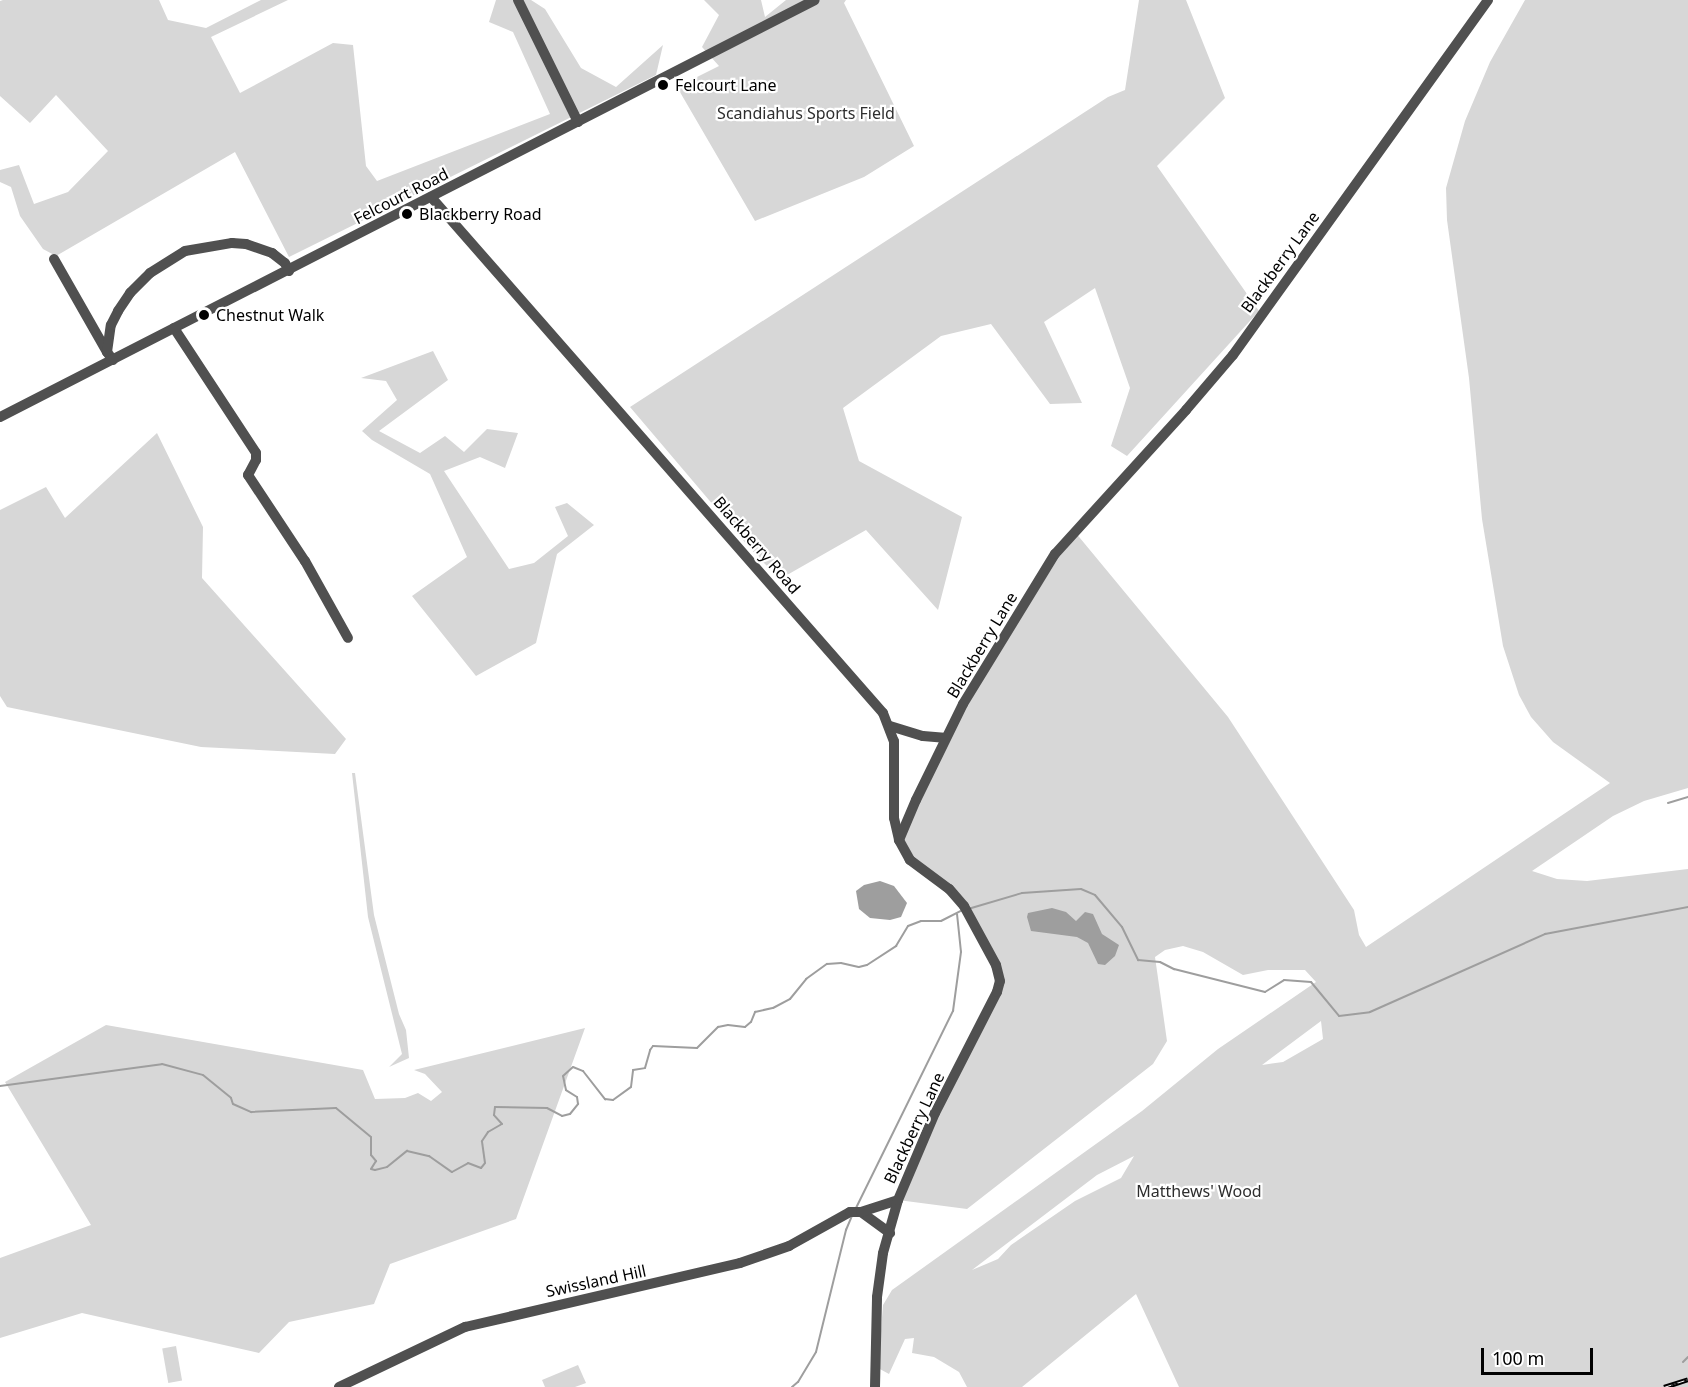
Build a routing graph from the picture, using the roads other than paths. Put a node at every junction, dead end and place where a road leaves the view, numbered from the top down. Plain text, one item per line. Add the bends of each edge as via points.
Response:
1 (518, 0) edge
2 (815, 0) edge
3 (1488, 0) edge
4 (578, 122) junction
5 (431, 197) junction
6 (54, 259) dead end
7 (289, 271) junction
8 (174, 327) junction
9 (110, 356) junction
10 (0, 417) edge
11 (348, 638) dead end
12 (890, 726) junction
13 (944, 738) junction
14 (898, 840) junction
15 (898, 1200) junction
16 (861, 1212) junction
17 (890, 1233) junction
18 (339, 1387) edge
19 (875, 1387) edge

1 - 4 street
2 - 4 street, Felcourt Road
3 - 13 street, Blackberry Lane via 1233,355 1055,554
4 - 5 street, Felcourt Road
5 - 7 street, Felcourt Road
5 - 12 street, Blackberry Road
6 - 9 street
7 - 8 street, Felcourt Road
7 - 9 street via 272,253 246,244 185,251 150,273 130,293 111,325
8 - 9 street, Felcourt Road
8 - 11 street via 256,453 248,475 305,561
9 - 10 street, Felcourt Road
12 - 13 street
12 - 14 street, Blackberry Road
13 - 14 street, Blackberry Lane
14 - 15 street, Blackberry Lane via 914,864 949,889 964,906 996,965 1000,981 935,1113
15 - 16 street, Swissland Hill
15 - 17 street, Blackberry Lane
16 - 17 street
16 - 18 street, Swissland Hill via 850,1212 789,1246 740,1263 465,1326
17 - 19 street, Blackberry Lane via 883,1253 878,1297

